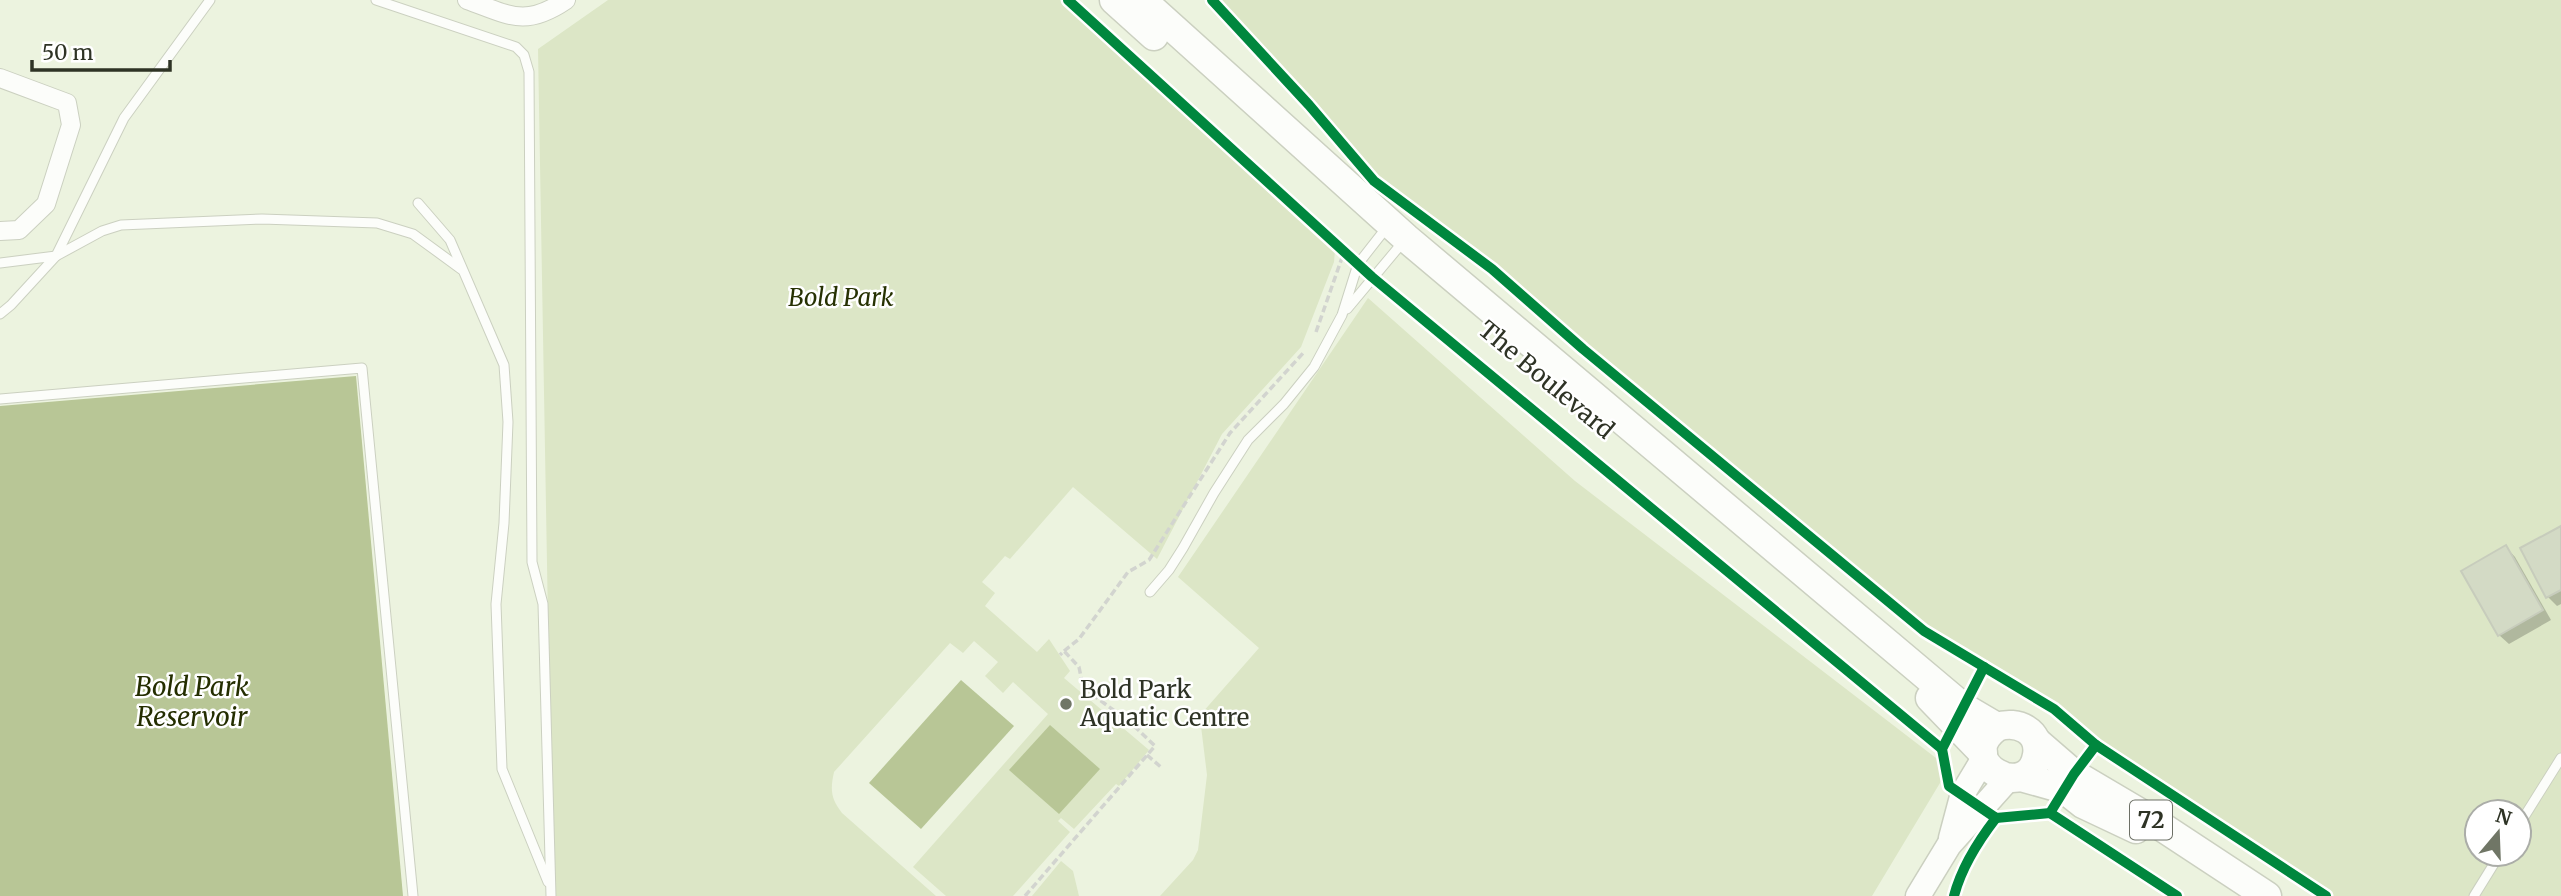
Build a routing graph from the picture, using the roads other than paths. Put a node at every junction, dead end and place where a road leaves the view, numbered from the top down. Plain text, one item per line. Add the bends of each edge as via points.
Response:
1 (210, 0) edge
2 (376, 0) edge
3 (467, 0) edge
4 (566, 0) edge
5 (1114, 0) edge
6 (1142, 0) edge
7 (0, 78) edge
8 (418, 203) dead end
9 (0, 231) edge
10 (1392, 237) junction
11 (56, 256) junction
12 (0, 263) edge
13 (463, 270) junction
14 (0, 313) edge
15 (1342, 315) junction
16 (0, 399) edge
17 (1150, 592) dead end
18 (1997, 727) junction
19 (2037, 742) junction
20 (1984, 756) junction
21 (2561, 758) edge
22 (2015, 778) junction
23 (2533, 803) edge
24 (1949, 845) junction
25 (2491, 868) edge
26 (551, 893) edge
27 (413, 896) edge
28 (1919, 896) edge
29 (2238, 896) edge
30 (2267, 896) edge
31 (2474, 896) edge

1 - 11 lane via 124,118
2 - 26 lane via 516,47 529,72 532,562 542,604
3 - 4 street via 516,18 547,13
5 - 10 main road, The Boulevard / 72
6 - 10 main road, The Boulevard / 72
7 - 9 street via 67,103 71,125 46,204 19,230
8 - 13 lane via 450,240
10 - 15 lane
10 - 15 lane via 1358,264
10 - 18 main road, The Boulevard / 72 via 1963,707
10 - 20 main road, The Boulevard / 72 via 1531,368 1924,692
11 - 12 lane
11 - 13 lane via 121,225 262,219 377,223 413,234
11 - 14 lane
13 - 26 lane via 504,365 508,422 496,604 502,769
15 - 17 lane via 1314,367 1248,440 1169,570
16 - 27 lane via 362,368
18 - 19 main road, The Boulevard / 72 via 2017,724
18 - 20 main road via 1985,740
19 - 22 main road via 2035,761 2028,772
19 - 30 main road, The Boulevard / 72 via 2074,774
20 - 22 main road, The Boulevard / 72 via 1989,769
20 - 24 street via 1963,793
21 - 23 lane
22 - 24 street
22 - 29 main road, The Boulevard / 72 via 2064,789 2083,804 2128,824
24 - 28 street
25 - 31 lane

